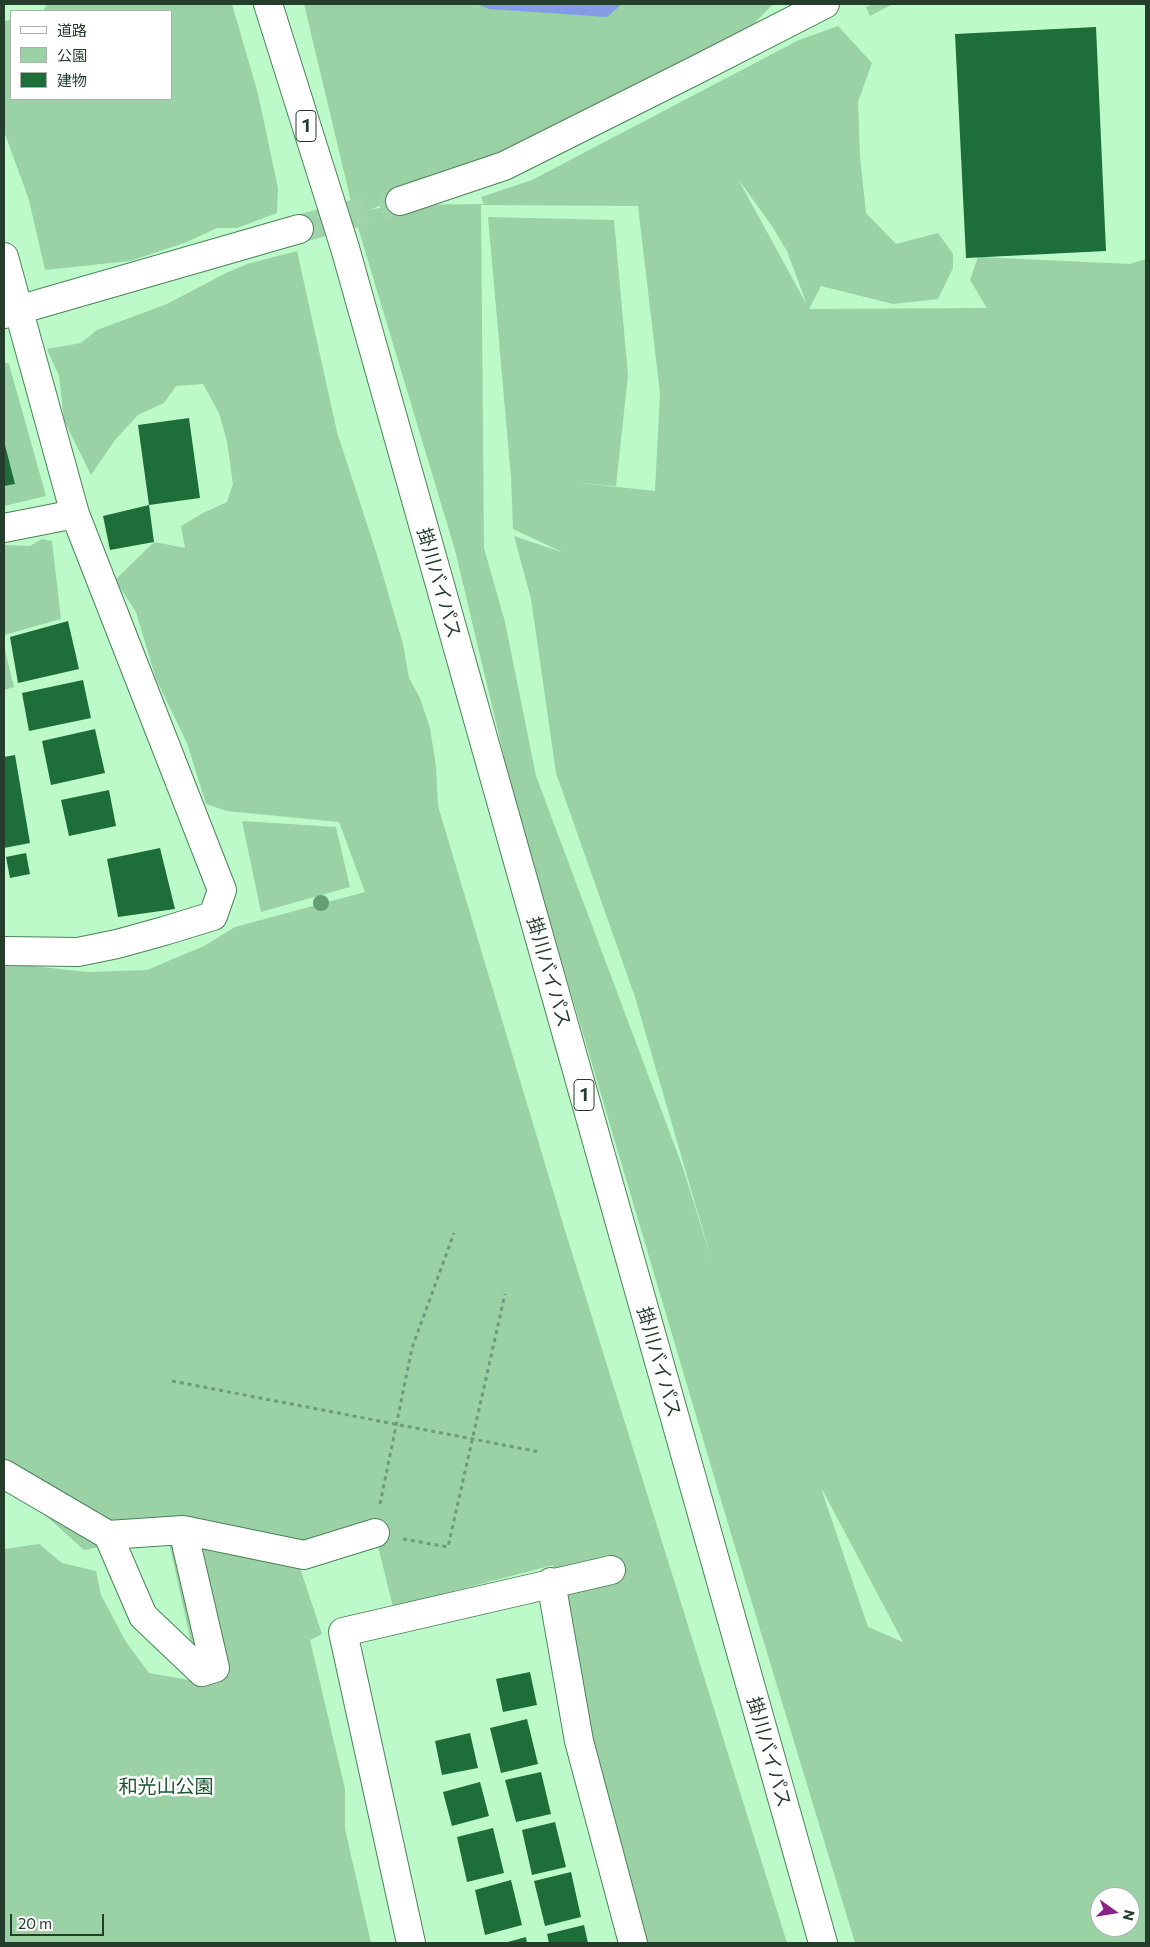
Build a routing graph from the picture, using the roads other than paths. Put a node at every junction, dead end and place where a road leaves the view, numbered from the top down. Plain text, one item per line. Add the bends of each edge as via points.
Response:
1 (268, 4) edge
2 (825, 4) edge
3 (400, 201) tunnel mouth
4 (299, 229) tunnel mouth
5 (4, 257) edge
6 (11, 312) edge
7 (75, 514) junction
8 (4, 528) edge
9 (4, 951) edge
10 (4, 1474) edge
11 (183, 1530) junction
12 (374, 1533) road end
13 (108, 1535) junction
14 (611, 1570) dead end
15 (550, 1582) junction
16 (411, 1943) edge
17 (633, 1943) edge
18 (823, 1943) edge

1 - 18 main road, 掛川バイパス / 1 via 347,257
2 - 3 main road via 504,166
4 - 6 main road
5 - 6 main road
6 - 7 main road
7 - 8 main road
7 - 9 main road via 222,890 213,916 164,931 78,952
10 - 13 main road
11 - 12 main road via 304,1555
11 - 13 main road
11 - 13 main road via 215,1668 202,1672 143,1616
14 - 15 main road
15 - 16 main road via 343,1632
15 - 17 main road via 579,1741

